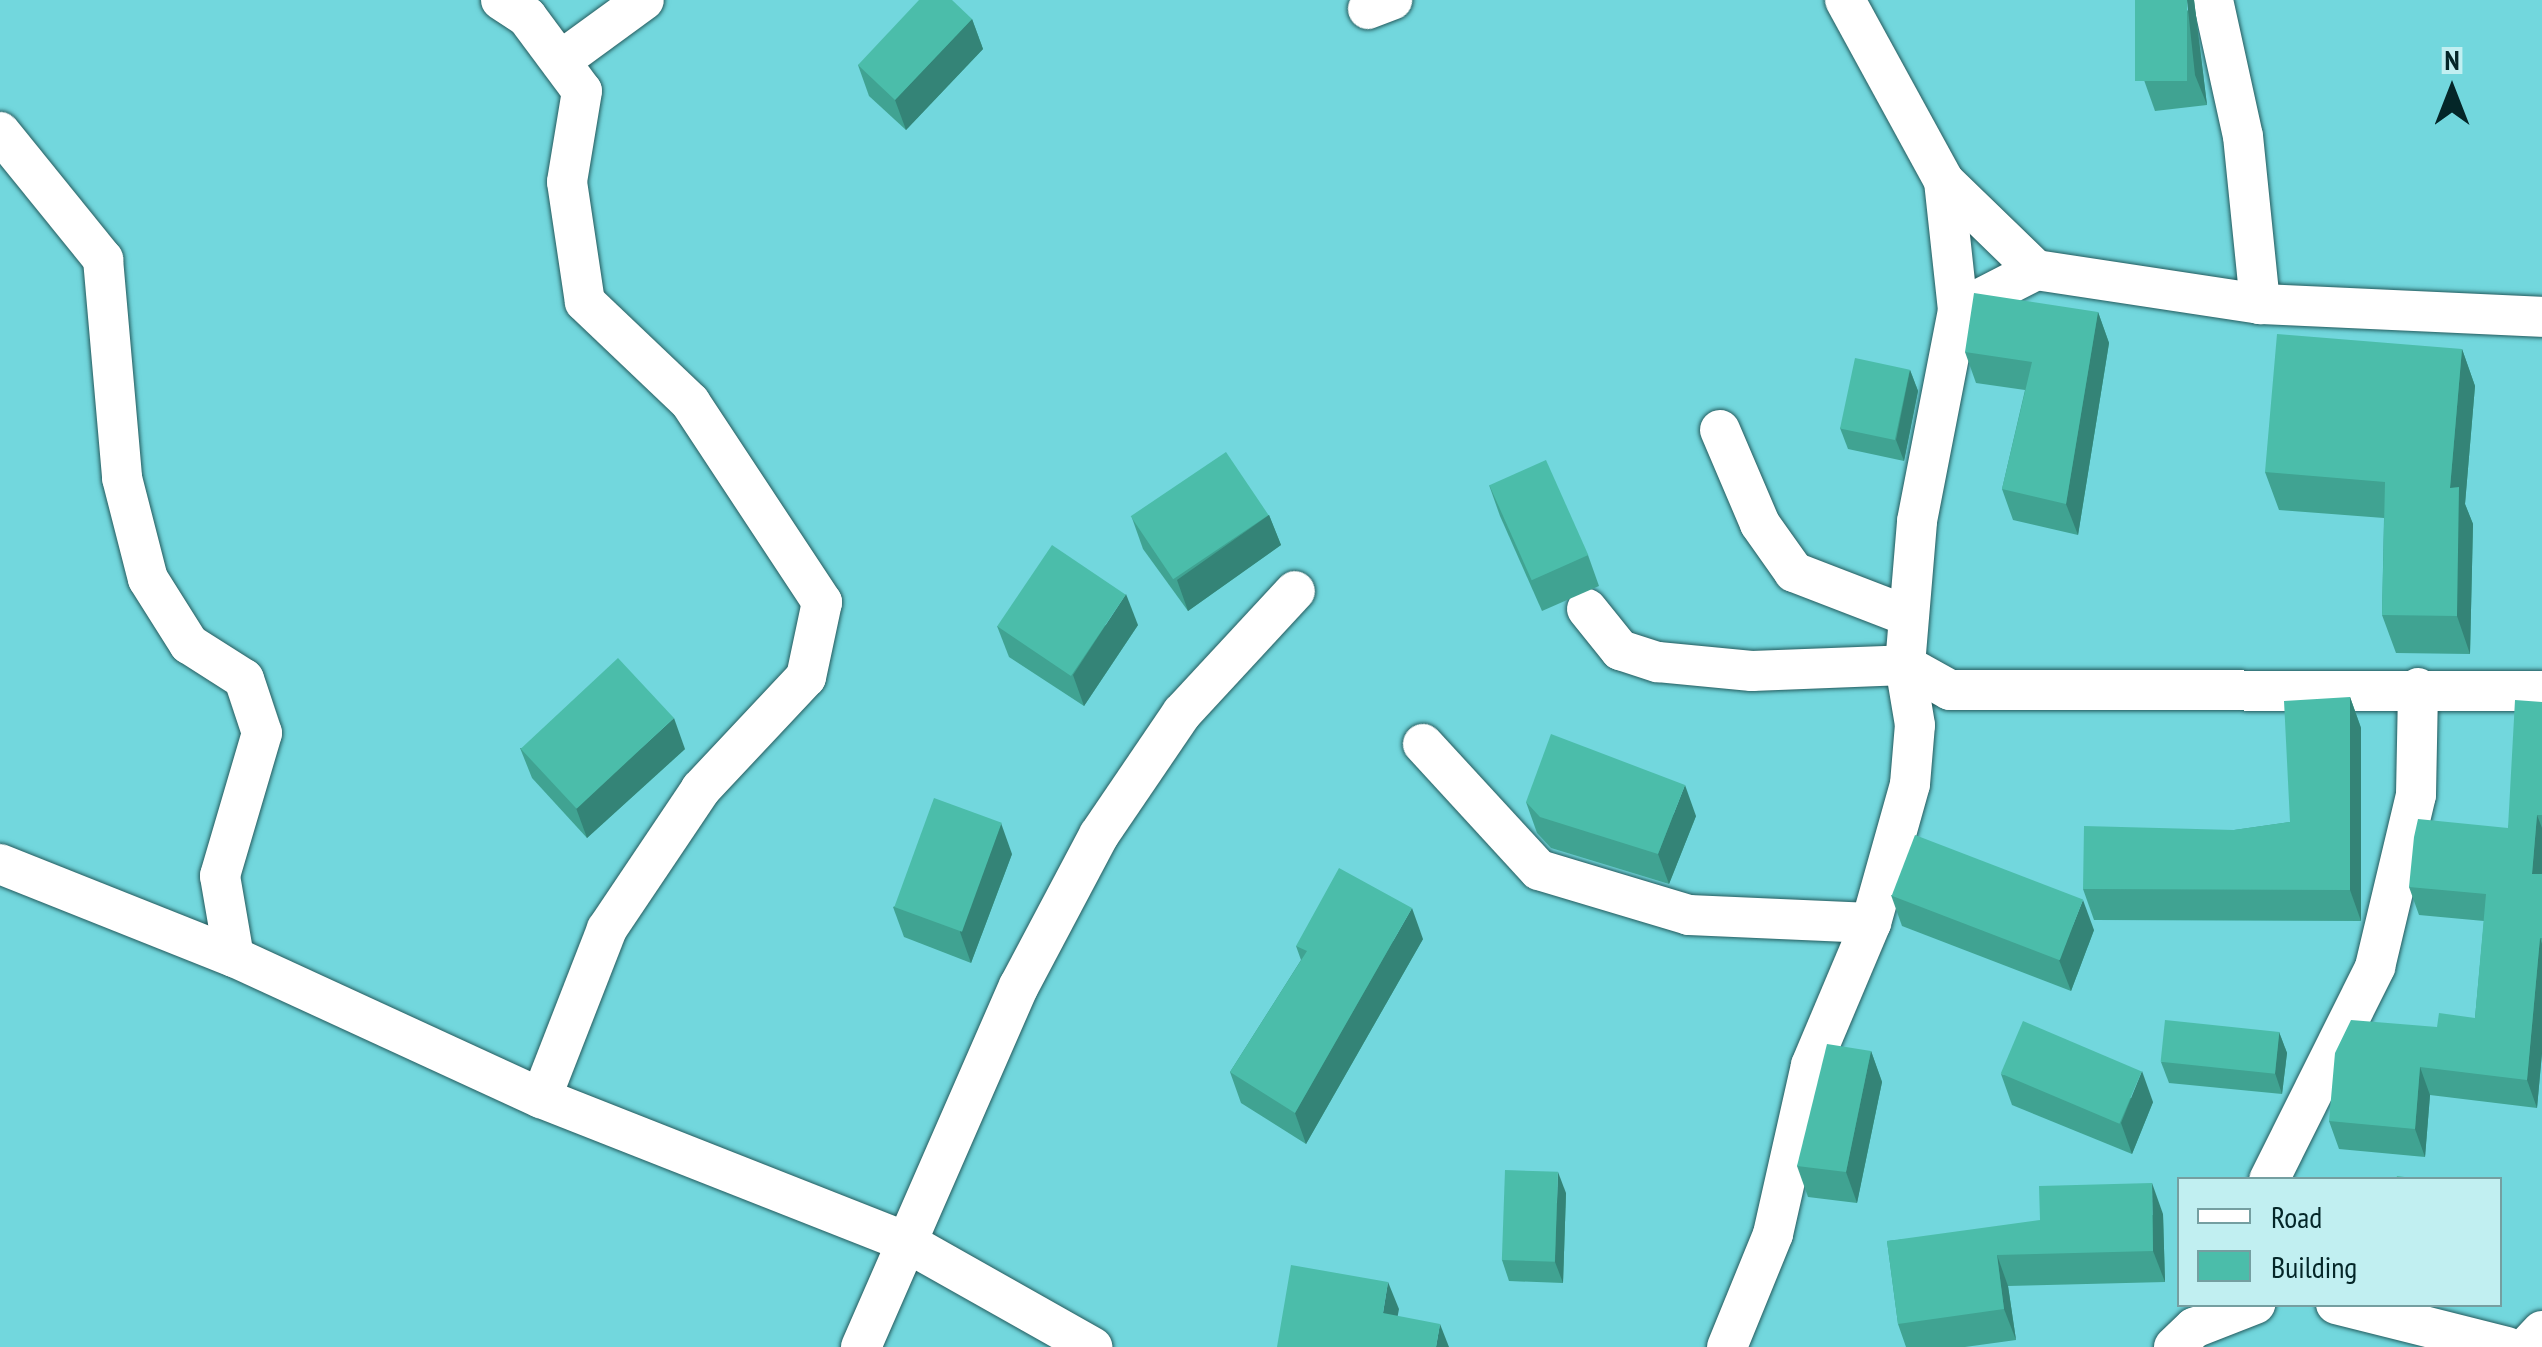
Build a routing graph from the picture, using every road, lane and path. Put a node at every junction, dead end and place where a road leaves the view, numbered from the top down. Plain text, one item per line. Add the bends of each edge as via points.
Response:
1 (501, 0) edge
2 (644, 0) edge
3 (1845, 0) edge
4 (2213, 0) edge
5 (562, 59) junction
6 (0, 132) edge
7 (1944, 180) junction
8 (2036, 270) junction
9 (2260, 304) junction
10 (1958, 310) junction
11 (2542, 317) edge
12 (1720, 430) dead end
13 (1295, 591) dead end
14 (1587, 609) dead end
15 (1908, 616) junction
16 (1905, 665) junction
17 (2418, 688) junction
18 (2542, 691) edge
19 (1423, 744) dead end
20 (0, 864) edge
21 (1871, 924) junction
22 (234, 957) junction
23 (542, 1098) junction
24 (2270, 1177) edge
25 (906, 1242) junction
26 (2246, 1307) edge
27 (2348, 1307) edge
28 (2191, 1326) edge
29 (2542, 1331) edge
30 (861, 1347) edge
31 (1092, 1347) edge
32 (1727, 1347) edge
33 (2508, 1347) edge
34 (2527, 1347) edge

1 - 5 street
2 - 5 street
3 - 7 street
4 - 9 street via 2243,136
5 - 23 street via 582,91 566,182 585,302 690,402 822,602 806,677 701,789 607,929
6 - 22 street via 103,259 122,478 148,579 189,644 244,679 262,733 220,876
7 - 8 street
7 - 10 street
8 - 9 street
8 - 10 street
9 - 11 street
10 - 15 street
12 - 15 street via 1760,524 1794,572
13 - 25 street via 1182,712 1099,836 1019,986
14 - 16 street via 1620,650 1658,662 1752,670
15 - 16 street
16 - 17 street via 1950,690 1990,693 2232,698
16 - 21 street via 1915,725 1910,784
17 - 18 street
17 - 24 street via 2416,795 2375,966
19 - 21 street via 1539,870 1689,915
20 - 22 street
21 - 32 street via 1811,1065 1773,1234
22 - 23 street
23 - 25 street
25 - 30 street
25 - 31 street
26 - 28 street
27 - 33 street
29 - 34 street

